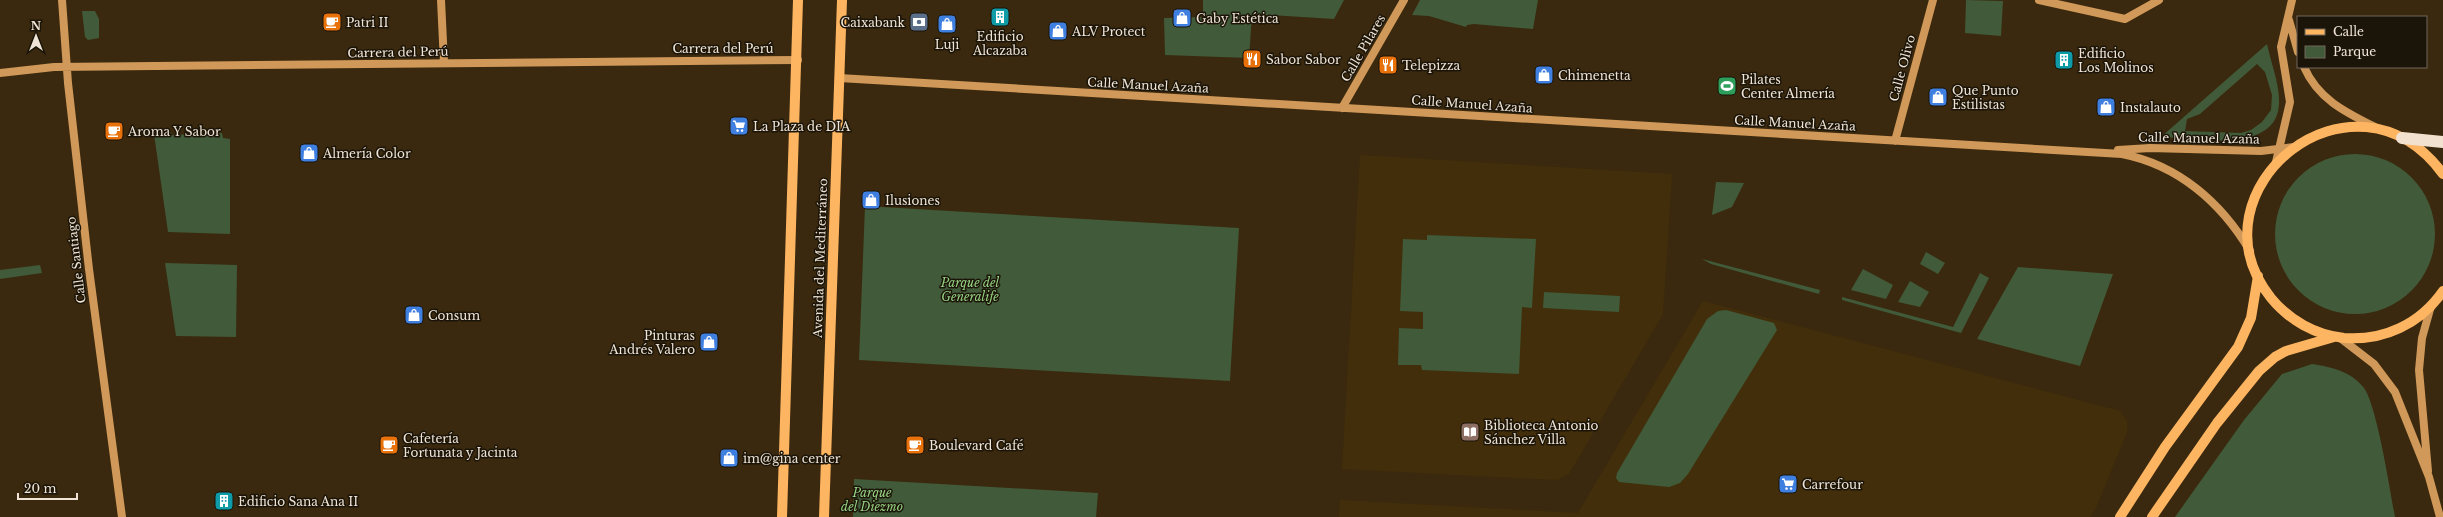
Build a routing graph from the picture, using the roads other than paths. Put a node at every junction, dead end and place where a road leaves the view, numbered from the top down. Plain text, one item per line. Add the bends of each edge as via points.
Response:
1 (62, 0) edge
2 (441, 0) edge
3 (798, 0) edge
4 (842, 0) edge
5 (1404, 0) edge
6 (1933, 0) edge
7 (2039, 0) edge
8 (2159, 0) edge
9 (2292, 0) edge
10 (2289, 17) junction
11 (2297, 48) edge
12 (798, 60) junction
13 (444, 63) junction
14 (67, 67) junction
15 (2305, 68) edge
16 (0, 73) edge
17 (839, 78) junction
18 (1342, 108) junction
19 (2384, 132) junction
20 (2402, 138) junction
21 (1895, 141) junction
22 (2443, 142) edge
23 (2294, 147) junction
24 (2279, 150) junction
25 (2103, 152) junction
26 (2276, 162) junction
27 (2443, 174) edge
28 (2251, 254) junction
29 (2258, 276) junction
30 (2443, 292) edge
31 (2431, 306) junction
32 (2338, 337) junction
33 (2429, 478) junction
34 (122, 517) edge
35 (782, 517) edge
36 (824, 517) edge
37 (2120, 517) edge
38 (2152, 517) edge
39 (2440, 517) edge

1 - 14 street, Calle Santiago
2 - 13 street
3 - 12 main road
4 - 17 main road, Avenida del Mediterráneo
5 - 18 street, Calle Pilares
6 - 21 street, Calle Olivo
7 - 8 street via 2125,19
9 - 10 street
10 - 11 street
10 - 24 street via 2281,47 2290,102
12 - 13 street, Carrera del Perú
12 - 35 main road
13 - 14 street, Carrera del Perú
14 - 16 street, Carrera del Perú
14 - 34 street, Calle Santiago via 89,269
15 - 19 street via 2312,82 2329,101
17 - 18 street, Calle Manuel Azaña
17 - 36 main road, Avenida del Mediterráneo
18 - 21 street, Calle Manuel Azaña
19 - 20 main road
19 - 23 main road via 2363,128 2341,128 2313,136
20 - 22 highway
20 - 27 main road via 2426,154
21 - 25 street, Calle Manuel Azaña
23 - 24 street, Calle Manuel Azaña
23 - 26 main road
24 - 25 street, Calle Manuel Azaña via 2150,148
24 - 26 street
25 - 28 street, Calle Manuel Azaña via 2141,158 2193,184 2219,208
26 - 28 main road via 2263,180 2252,209 2249,231
28 - 29 main road
29 - 32 main road via 2269,294 2290,316 2316,331
29 - 37 main road via 2251,318 2238,347 2161,453
30 - 31 main road
31 - 32 main road via 2414,320 2394,331 2367,338
31 - 33 street via 2422,338 2419,370
32 - 33 street via 2374,364 2391,384
32 - 38 main road via 2286,351 2259,371 2217,423
33 - 39 street

